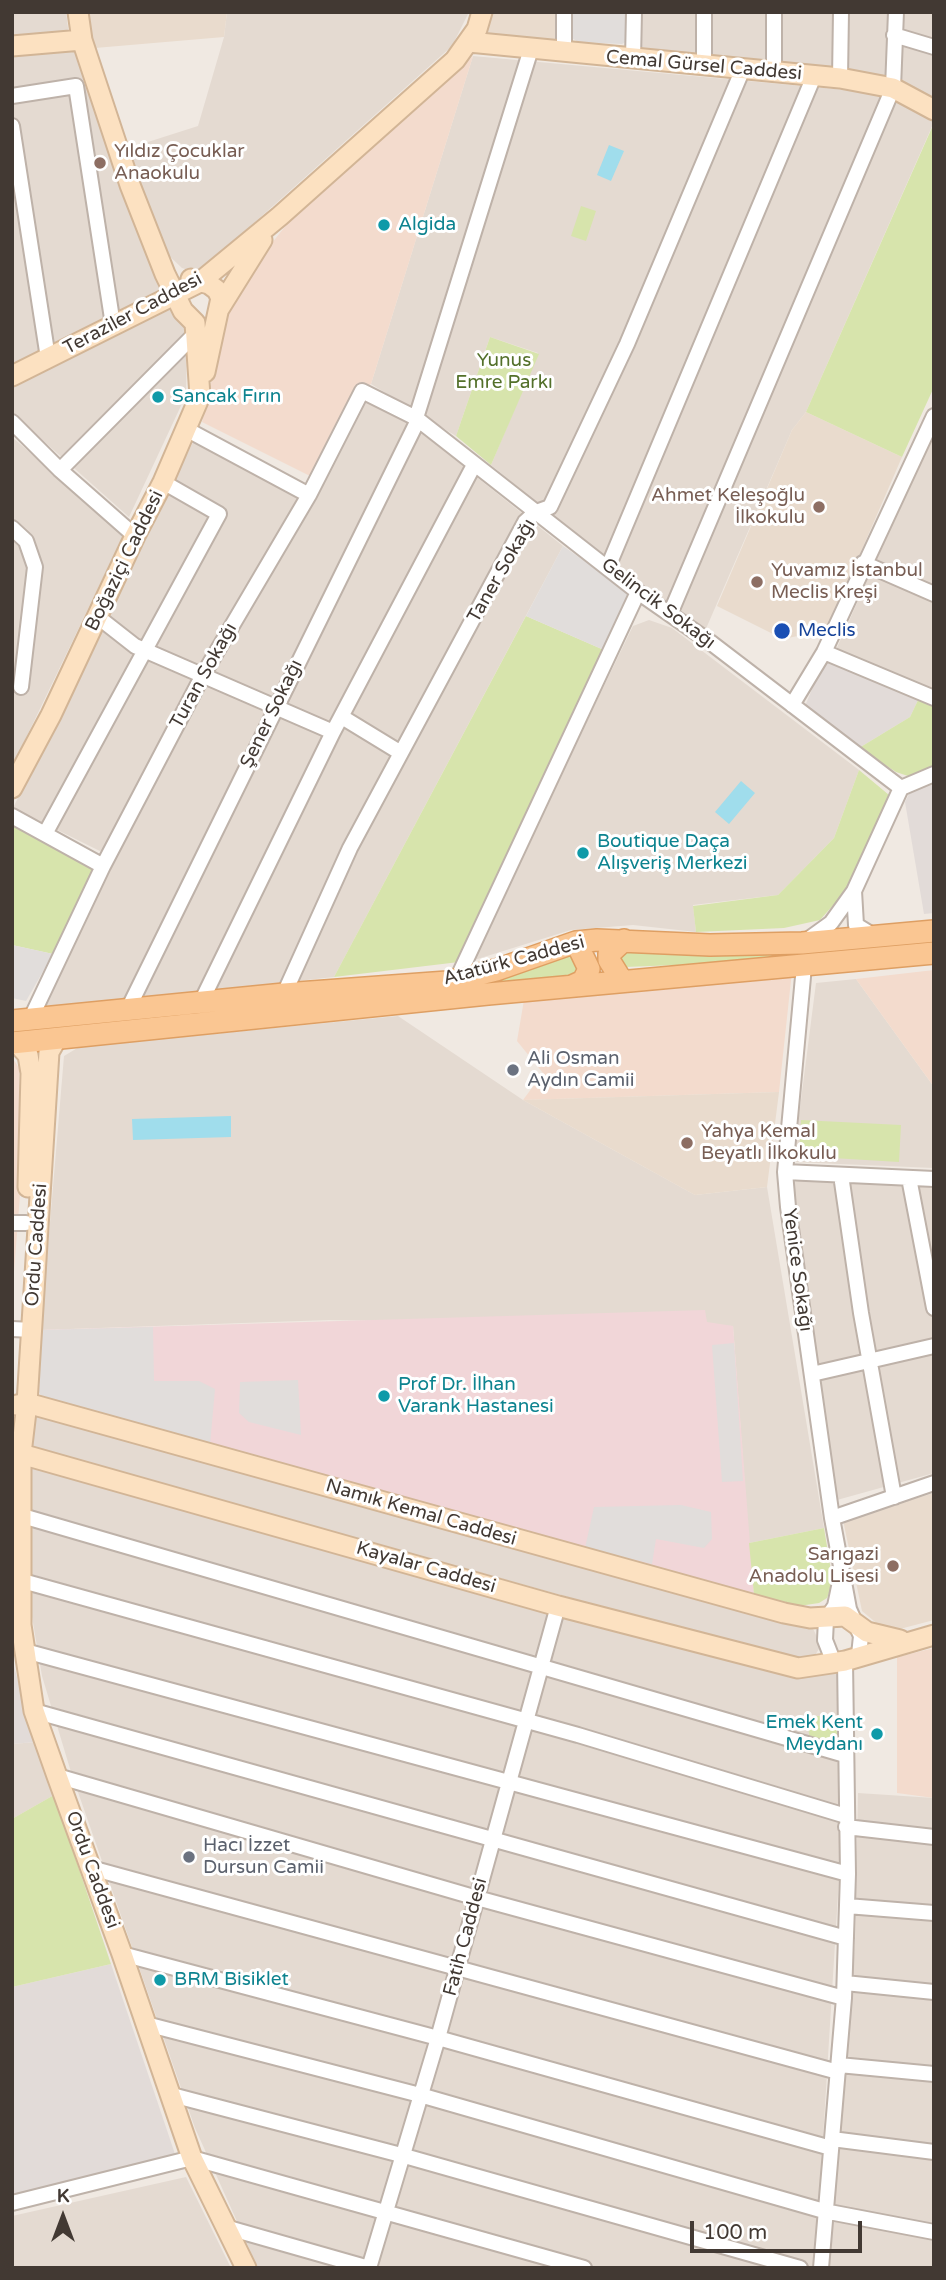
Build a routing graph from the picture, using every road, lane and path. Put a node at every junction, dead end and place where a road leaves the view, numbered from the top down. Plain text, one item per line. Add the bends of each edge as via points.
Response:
1 (78, 12) edge
2 (481, 12) edge
3 (564, 12) edge
4 (634, 12) edge
5 (704, 12) edge
6 (774, 12) edge
7 (841, 12) edge
8 (896, 12) edge
9 (894, 35) junction
10 (82, 40) junction
11 (469, 42) junction
12 (12, 46) edge
13 (934, 47) edge
14 (531, 49) junction
15 (564, 52) junction
16 (634, 59) junction
17 (704, 65) junction
18 (742, 71) junction
19 (774, 73) junction
20 (814, 76) junction
21 (841, 78) junction
22 (892, 88) junction
23 (12, 96) edge
24 (934, 110) edge
25 (12, 126) edge
26 (280, 216) junction
27 (157, 253) junction
28 (200, 282) junction
29 (176, 293) junction
30 (220, 308) junction
31 (113, 325) junction
32 (196, 328) junction
33 (48, 358) junction
34 (12, 376) edge
35 (200, 396) junction
36 (417, 419) junction
37 (12, 422) edge
38 (933, 422) edge
39 (186, 429) junction
40 (474, 465) junction
41 (60, 470) junction
42 (163, 482) junction
43 (309, 495) junction
44 (536, 512) junction
45 (12, 528) edge
46 (135, 536) junction
47 (863, 564) junction
48 (608, 567) junction
49 (638, 592) junction
50 (934, 594) edge
51 (670, 614) junction
52 (98, 617) junction
53 (145, 650) junction
54 (824, 652) junction
55 (203, 675) junction
56 (21, 687) dead end
57 (933, 697) edge
58 (275, 705) junction
59 (792, 705) junction
60 (342, 717) junction
61 (333, 733) junction
62 (401, 752) junction
63 (934, 774) edge
64 (12, 788) edge
65 (901, 788) junction
66 (12, 816) edge
67 (45, 834) junction
68 (103, 866) junction
69 (854, 891) junction
70 (934, 931) edge
71 (875, 937) junction
72 (624, 940) junction
73 (576, 942) junction
74 (802, 943) junction
75 (934, 953) edge
76 (804, 966) junction
77 (457, 979) junction
78 (622, 981) junction
79 (572, 986) junction
80 (284, 994) junction
81 (201, 1002) junction
82 (128, 1009) junction
83 (18, 1031) edge
84 (57, 1038) junction
85 (785, 1171) junction
86 (841, 1175) junction
87 (909, 1178) junction
88 (934, 1179) edge
89 (19, 1223) edge
90 (934, 1308) edge
91 (22, 1330) edge
92 (934, 1346) edge
93 (869, 1361) junction
94 (812, 1374) junction
95 (22, 1404) junction
96 (21, 1454) junction
97 (934, 1483) edge
98 (894, 1497) junction
99 (19, 1515) junction
100 (832, 1518) junction
101 (841, 1574) junction
102 (19, 1580) junction
103 (558, 1606) junction
104 (827, 1619) junction
105 (855, 1623) junction
106 (934, 1635) edge
107 (908, 1641) junction
108 (25, 1651) junction
109 (846, 1659) junction
110 (542, 1667) junction
111 (34, 1711) junction
112 (527, 1722) junction
113 (845, 1755) junction
114 (57, 1776) junction
115 (510, 1782) junction
116 (846, 1822) junction
117 (934, 1837) edge
118 (493, 1839) junction
119 (91, 1868) junction
120 (848, 1874) junction
121 (477, 1898) junction
122 (847, 1906) junction
123 (934, 1913) edge
124 (846, 1938) junction
125 (122, 1954) junction
126 (457, 1969) junction
127 (844, 1990) junction
128 (934, 1992) edge
129 (146, 2024) junction
130 (438, 2038) junction
131 (839, 2068) junction
132 (934, 2074) edge
133 (172, 2095) junction
134 (420, 2095) junction
135 (832, 2144) junction
136 (934, 2152) edge
137 (401, 2155) junction
138 (192, 2158) junction
139 (12, 2203) edge
140 (387, 2210) junction
141 (824, 2211) junction
142 (225, 2227) junction
143 (934, 2232) edge
144 (246, 2268) edge
145 (369, 2268) edge
146 (584, 2268) edge
147 (800, 2268) edge
148 (821, 2268) edge

1 - 10 main road
2 - 11 main road, Teraziler Caddesi
3 - 15 street
4 - 16 street
5 - 17 street
6 - 19 street
7 - 21 street
8 - 9 street
9 - 13 street
9 - 22 street
10 - 12 main road
10 - 27 main road
11 - 14 main road, Cemal Gürsel Caddesi
11 - 26 main road, Teraziler Caddesi via 455,60
14 - 15 main road, Cemal Gürsel Caddesi
14 - 36 street, Şener Sokağı
15 - 16 main road, Cemal Gürsel Caddesi
16 - 17 main road, Cemal Gürsel Caddesi
17 - 18 main road, Cemal Gürsel Caddesi
18 - 19 main road, Cemal Gürsel Caddesi
18 - 44 street, Taner Sokağı via 592,419 550,507
19 - 20 main road, Cemal Gürsel Caddesi
20 - 21 main road, Cemal Gürsel Caddesi
20 - 48 street
21 - 22 main road, Cemal Gürsel Caddesi
22 - 24 main road, Cemal Gürsel Caddesi
22 - 51 street
23 - 31 street via 76,86
25 - 33 street
26 - 28 main road, Teraziler Caddesi
26 - 30 main road, Teraziler Caddesi via 249,257
27 - 28 main road via 179,273
27 - 29 main road
28 - 29 main road, Teraziler Caddesi
28 - 30 main road via 217,290
29 - 31 main road, Teraziler Caddesi
29 - 32 main road
30 - 32 main road
30 - 35 main road
31 - 33 main road, Teraziler Caddesi
32 - 35 main road, Boğaziçi Caddesi
32 - 41 street
33 - 34 main road, Teraziler Caddesi
35 - 39 main road, Boğaziçi Caddesi
36 - 40 street, Gelincik Sokağı
36 - 43 street, Turan Sokağı via 362,391
36 - 58 street, Şener Sokağı
37 - 41 street
38 - 47 street
39 - 42 main road, Boğaziçi Caddesi
39 - 43 street
40 - 44 street, Gelincik Sokağı
40 - 60 street
41 - 46 street
42 - 46 main road, Boğaziçi Caddesi
42 - 53 street via 219,514
43 - 55 street, Turan Sokağı
44 - 48 street, Gelincik Sokağı
44 - 62 street, Taner Sokağı via 525,522
45 - 56 street via 26,541 35,568
46 - 52 main road, Boğaziçi Caddesi
47 - 50 street
47 - 54 street
48 - 49 street, Gelincik Sokağı
49 - 51 street, Gelincik Sokağı
49 - 77 street
51 - 59 street, Gelincik Sokağı
52 - 53 street
52 - 64 main road, Boğaziçi Caddesi
53 - 55 street
53 - 67 street
54 - 57 street
54 - 59 street
55 - 58 street
55 - 68 street, Turan Sokağı
58 - 61 street
58 - 82 street, Şener Sokağı
59 - 65 street, Gelincik Sokağı
60 - 61 street
60 - 62 street
61 - 81 street
62 - 80 street, Taner Sokağı via 350,848
63 - 65 street
65 - 69 street
66 - 67 street
67 - 68 street
68 - 83 street, Turan Sokağı
69 - 71 street via 856,925
69 - 74 street via 831,923
70 - 71 main road, Atatürk Caddesi
71 - 74 main road, Atatürk Caddesi
72 - 73 main road, Atatürk Caddesi
72 - 74 main road, Atatürk Caddesi via 710,945
72 - 78 main road via 609,960
73 - 77 main road, Atatürk Caddesi
73 - 79 main road via 590,969 583,981
75 - 76 main road, Atatürk Caddesi
76 - 78 main road, Atatürk Caddesi
76 - 85 street, Yenice Sokağı
77 - 80 main road, Atatürk Caddesi
78 - 79 main road, Atatürk Caddesi
79 - 84 main road, Atatürk Caddesi
80 - 81 main road, Atatürk Caddesi
81 - 82 main road, Atatürk Caddesi
82 - 83 main road, Atatürk Caddesi
83 - 84 main road, Atatürk Caddesi
83 - 89 main road, Ordu Caddesi via 32,1082
84 - 91 main road, Ordu Caddesi via 49,1052
85 - 86 street
85 - 94 street, Yenice Sokağı
86 - 87 street
86 - 93 street
87 - 88 street
87 - 90 street
89 - 91 main road, Ordu Caddesi
91 - 95 main road, Ordu Caddesi
92 - 93 street
93 - 94 street
93 - 98 street
94 - 100 street, Yenice Sokağı
95 - 96 main road, Ordu Caddesi
95 - 104 main road, Namık Kemal Caddesi via 740,1601
96 - 99 main road, Ordu Caddesi
96 - 103 main road, Kayalar Caddesi
97 - 98 street
98 - 100 street
99 - 102 main road, Ordu Caddesi
99 - 110 street
100 - 101 street, Yenice Sokağı
101 - 104 street via 835,1606
101 - 105 street
102 - 108 main road, Ordu Caddesi
102 - 112 street
103 - 109 main road, Kayalar Caddesi via 798,1668
103 - 110 street, Fatih Caddesi
104 - 105 main road via 845,1616
104 - 109 street via 825,1640
105 - 107 main road via 885,1639
105 - 109 street via 862,1644
106 - 107 main road
107 - 109 main road, Kayalar Caddesi
108 - 111 main road, Ordu Caddesi
108 - 115 street
109 - 113 street
110 - 112 street, Fatih Caddesi
110 - 113 street
111 - 114 main road, Ordu Caddesi
111 - 118 street
112 - 115 street, Fatih Caddesi
112 - 116 street
113 - 116 street
114 - 119 main road, Ordu Caddesi
114 - 121 street
115 - 118 street, Fatih Caddesi
115 - 120 street
116 - 117 street
116 - 120 street
118 - 121 street, Fatih Caddesi
118 - 124 street
119 - 125 main road, Ordu Caddesi
119 - 126 street
120 - 122 street
121 - 126 street, Fatih Caddesi
121 - 127 street
122 - 123 street
122 - 124 street
124 - 127 street
125 - 129 main road, Ordu Caddesi
125 - 130 street
126 - 130 street, Fatih Caddesi
126 - 131 street
127 - 128 street
127 - 131 street
129 - 133 main road, Ordu Caddesi
129 - 134 street
130 - 134 street, Fatih Caddesi
130 - 135 street
131 - 132 street
131 - 135 street
133 - 137 street
133 - 138 main road, Ordu Caddesi
134 - 137 street, Fatih Caddesi
134 - 141 street
135 - 136 street
135 - 141 street
137 - 140 street, Fatih Caddesi
137 - 147 street
138 - 139 street
138 - 140 street
138 - 142 main road, Ordu Caddesi
140 - 145 street, Fatih Caddesi
140 - 146 street
141 - 143 street
141 - 148 street
142 - 144 main road, Ordu Caddesi
142 - 145 street

